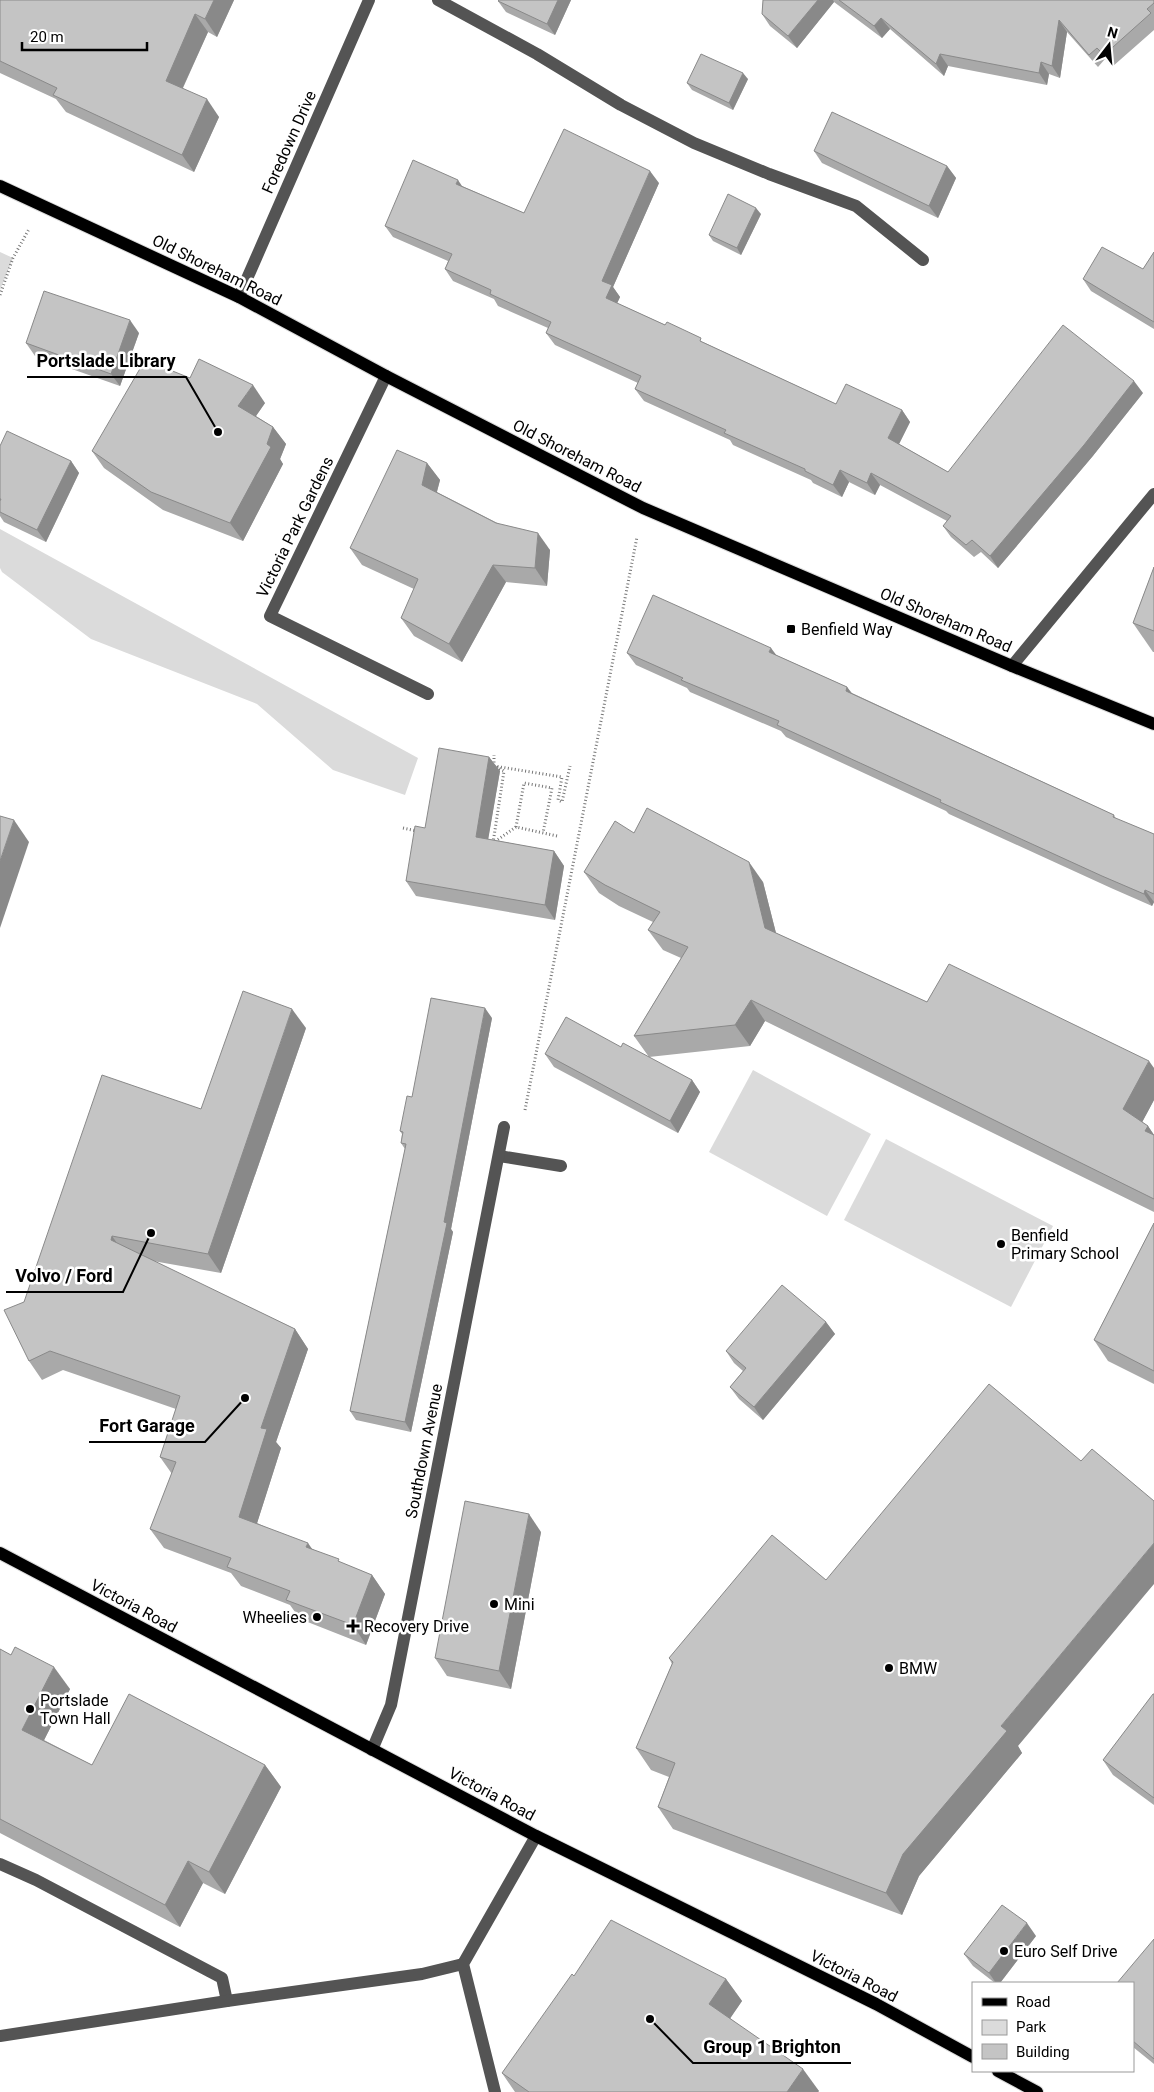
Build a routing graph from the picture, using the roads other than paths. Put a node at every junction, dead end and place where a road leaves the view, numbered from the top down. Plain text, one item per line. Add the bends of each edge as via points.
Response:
1 (369, 0) edge
2 (438, 0) edge
3 (0, 186) edge
4 (923, 260) dead end
5 (239, 297) junction
6 (386, 376) junction
7 (1154, 494) edge
8 (1012, 666) junction
9 (428, 694) dead end
10 (1154, 724) edge
11 (504, 1127) road end
12 (498, 1156) junction
13 (561, 1166) dead end
14 (0, 1553) edge
15 (372, 1750) junction
16 (536, 1836) junction
17 (0, 1864) edge
18 (463, 1964) junction
19 (227, 2001) junction
20 (0, 2036) edge
21 (972, 2056) edge
22 (1000, 2072) edge
23 (495, 2092) edge
24 (1037, 2092) edge

1 - 5 street, Foredown Drive
2 - 4 street via 694,143 856,206
3 - 5 main road, Old Shoreham Road
5 - 6 main road, Old Shoreham Road
6 - 8 main road, Old Shoreham Road via 643,508
6 - 9 street, Victoria Park Gardens via 270,616
7 - 8 street
8 - 10 main road, Old Shoreham Road
11 - 12 street, Southdown Avenue
12 - 13 street
12 - 15 street, Southdown Avenue via 391,1705
14 - 15 main road, Victoria Road
15 - 16 main road, Victoria Road
16 - 18 street
16 - 21 main road, Victoria Road via 876,2004
17 - 19 street via 222,1978
18 - 19 street via 422,1974
18 - 23 street
19 - 20 street
22 - 24 main road

